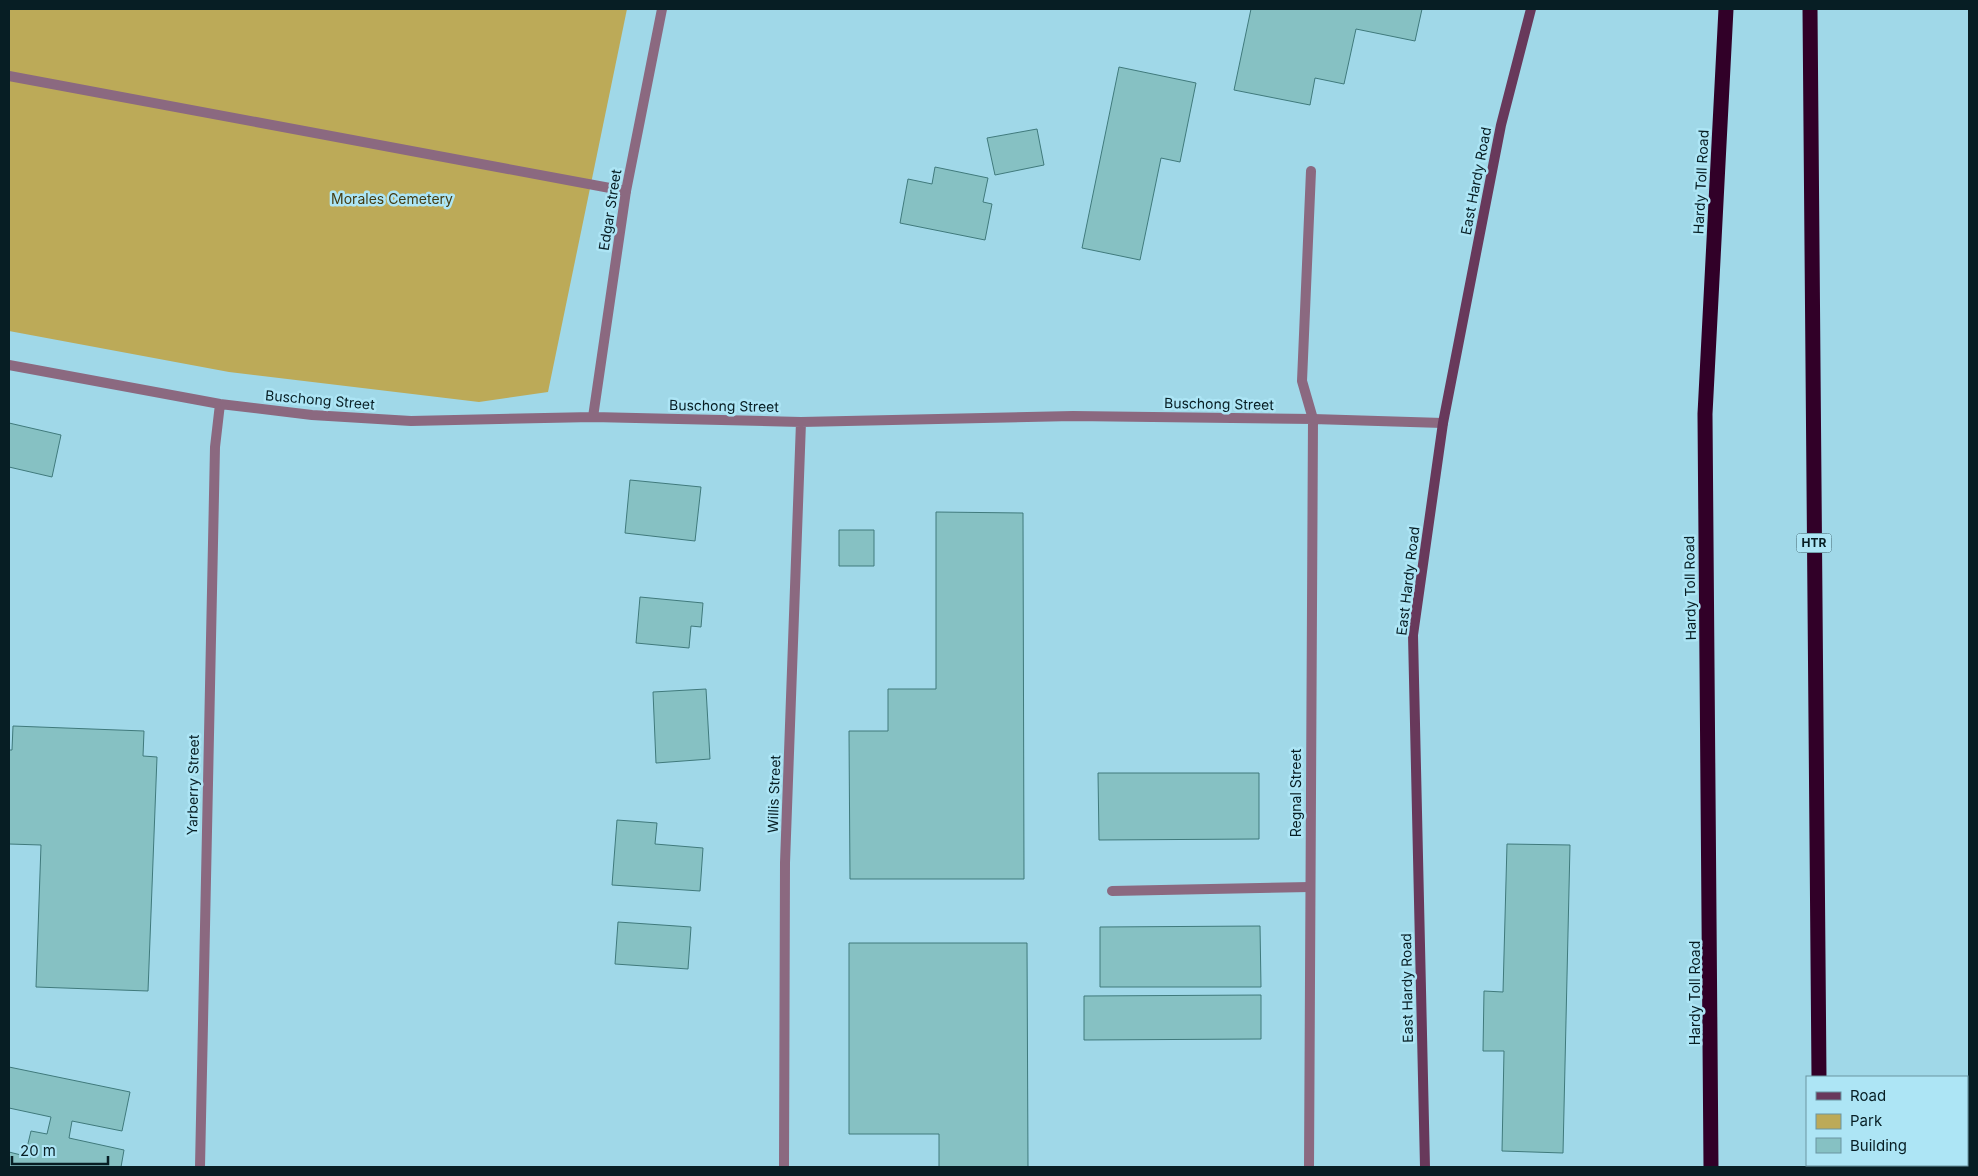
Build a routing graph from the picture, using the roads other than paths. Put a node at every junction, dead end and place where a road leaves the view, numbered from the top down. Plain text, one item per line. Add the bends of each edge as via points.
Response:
1 (662, 9) edge
2 (1531, 9) edge
3 (1726, 9) edge
4 (1810, 9) edge
5 (9, 76) edge
6 (1311, 171) dead end
7 (626, 191) junction
8 (9, 365) edge
9 (220, 404) junction
10 (593, 417) junction
11 (1312, 419) junction
12 (800, 422) junction
13 (1443, 423) junction
14 (1310, 887) junction
15 (1112, 891) dead end
16 (1819, 1076) edge
17 (200, 1167) edge
18 (784, 1167) edge
19 (1308, 1167) edge
20 (1425, 1167) edge
21 (1711, 1167) edge

1 - 7 street, Edgar Street
2 - 13 main road, East Hardy Road via 1501,125
3 - 21 highway, Hardy Toll Road via 1705,414
4 - 16 highway, HTR
5 - 7 street
6 - 11 street, Regnal Street via 1302,381
7 - 10 street, Edgar Street
8 - 9 street, Buschong Street
9 - 10 street, Buschong Street via 312,415 411,421
9 - 17 street, Yarberry Street via 215,447
10 - 12 street, Buschong Street
11 - 12 street, Buschong Street via 1073,416
11 - 13 street, Buschong Street
11 - 14 street, Regnal Street
12 - 18 street, Willis Street via 785,863
13 - 20 main road, East Hardy Road via 1413,635
14 - 15 street
14 - 19 street, Regnal Street

